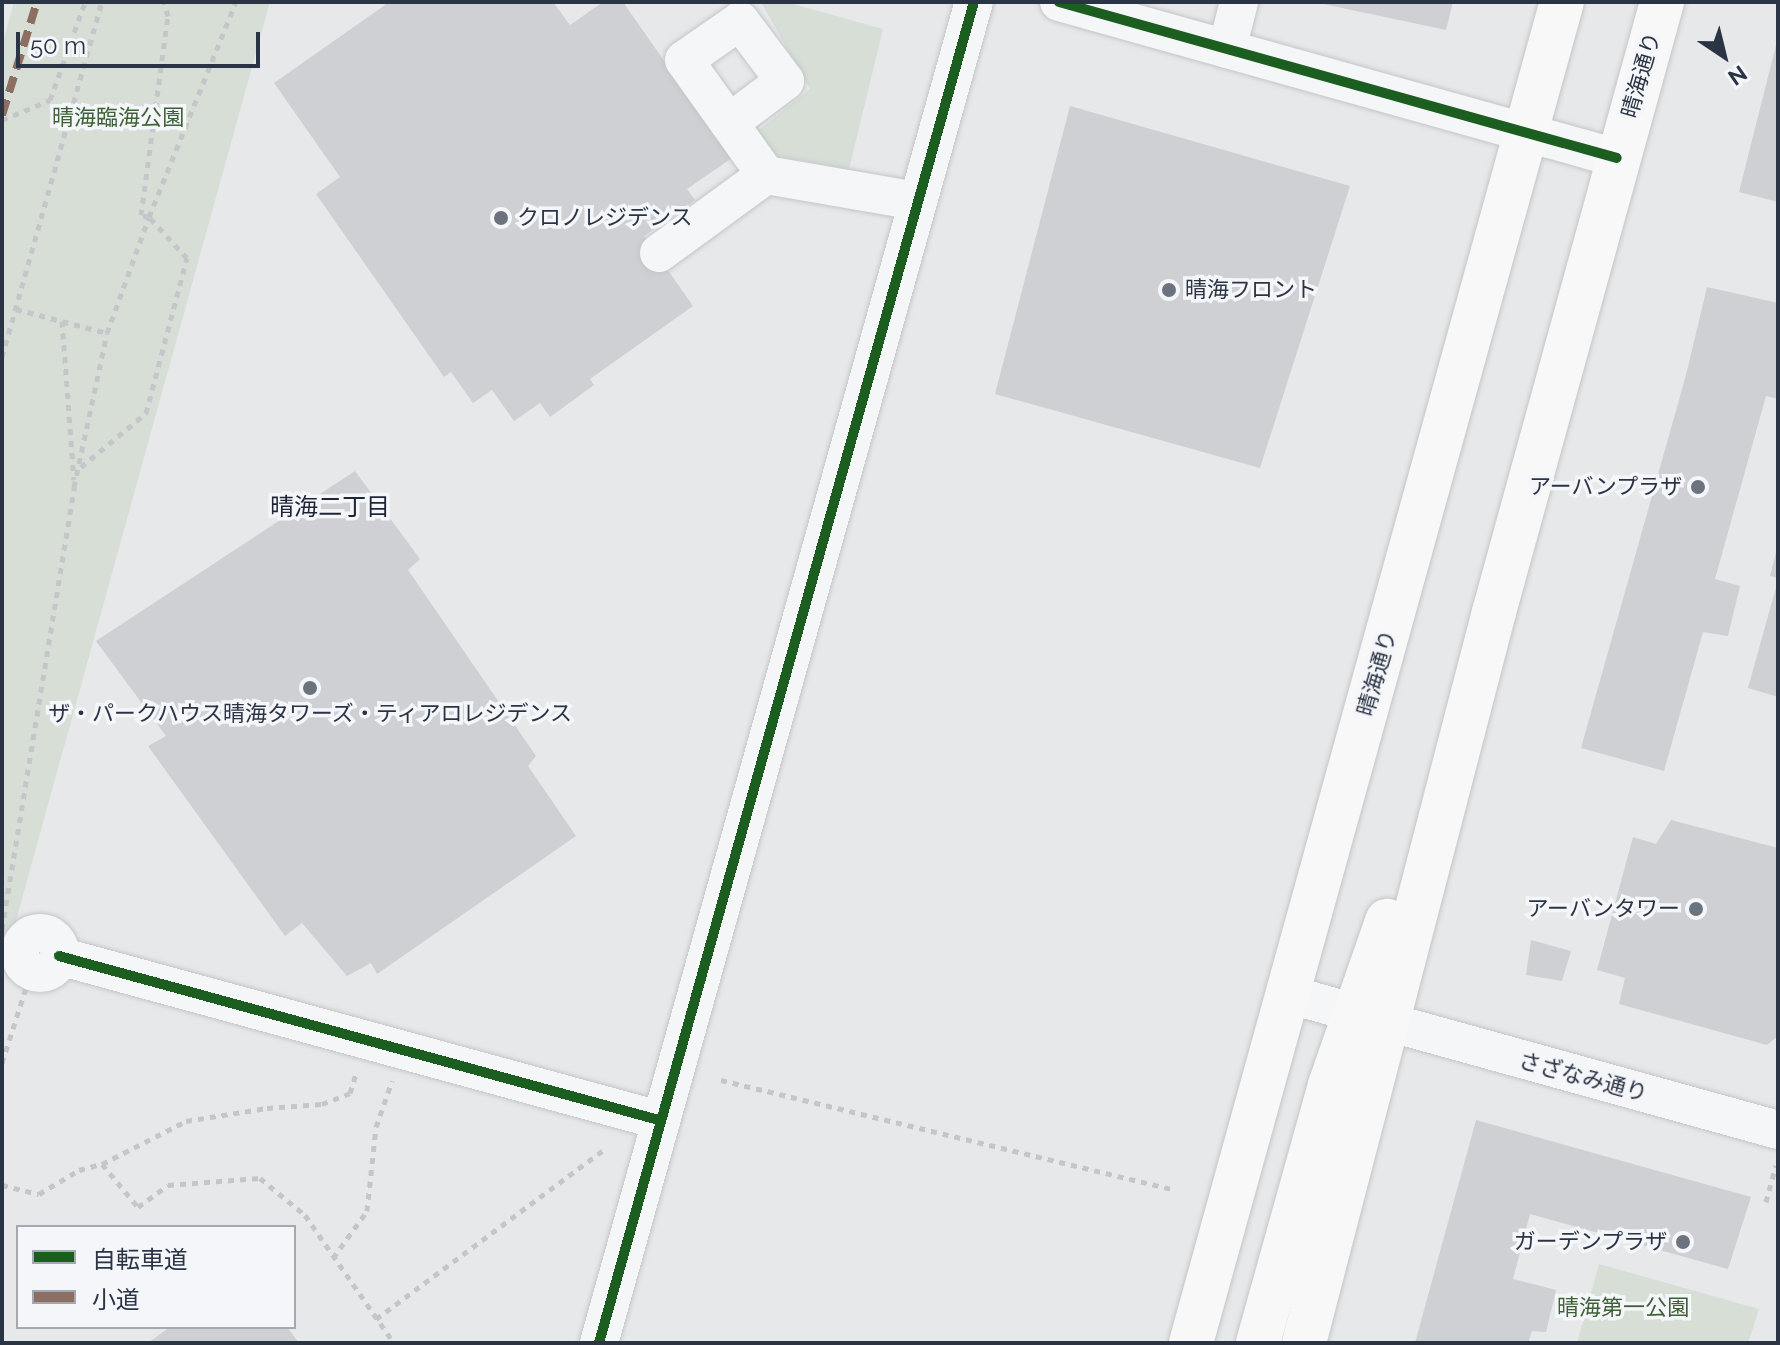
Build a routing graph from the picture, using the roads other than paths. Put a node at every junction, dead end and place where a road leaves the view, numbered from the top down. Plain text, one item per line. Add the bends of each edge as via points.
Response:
1 (974, 2) edge
2 (1059, 2) edge
3 (1239, 2) edge
4 (1562, 2) edge
5 (1662, 2) edge
6 (1227, 49) junction
7 (729, 123) dead end
8 (1528, 133) junction
9 (1617, 158) junction
10 (766, 175) junction
11 (917, 201) junction
12 (659, 253) dead end
13 (8, 941) edge
14 (1287, 994) junction
15 (1371, 1019) junction
16 (659, 1120) junction
17 (1778, 1130) edge
18 (599, 1343) edge
19 (1191, 1343) edge
20 (1258, 1343) edge
21 (1304, 1343) edge

1 - 11 street
2 - 6 street
3 - 6 street
4 - 8 main road, 晴海通り
5 - 9 main road, 晴海通り
6 - 8 street
7 - 10 street
8 - 9 street
8 - 14 main road, 晴海通り
9 - 15 main road, 晴海通り via 1494,612
10 - 11 street
10 - 12 street
11 - 16 street
13 - 16 street via 38,932 55,939 59,956
14 - 15 street, さざなみ通り
14 - 19 main road, 晴海通り
15 - 17 street, さざなみ通り
15 - 20 main road, 晴海通り via 1330,1085
15 - 21 main road, 晴海通り
16 - 18 street

